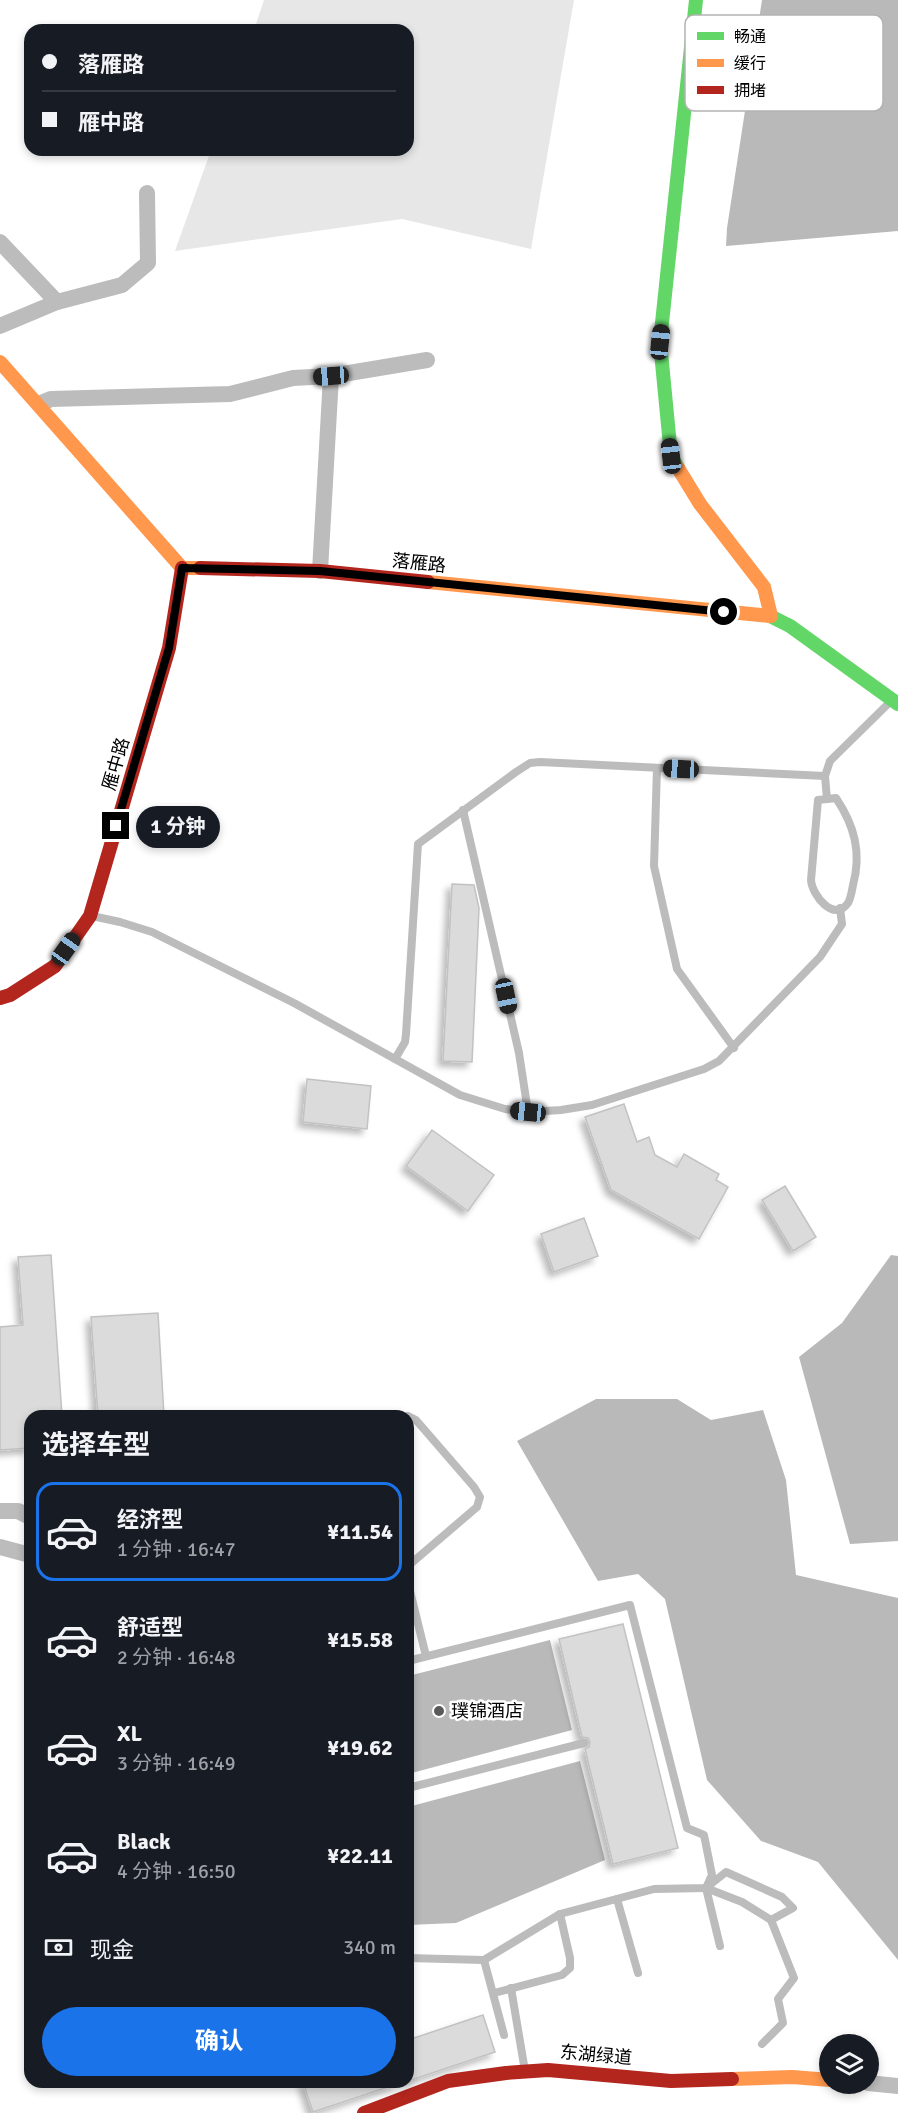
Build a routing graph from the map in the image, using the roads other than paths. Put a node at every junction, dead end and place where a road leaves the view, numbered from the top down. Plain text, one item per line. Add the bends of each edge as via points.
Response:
1 (696, 0) edge
2 (694, 15) edge
3 (685, 104) edge
4 (147, 193) dead end
5 (0, 242) edge
6 (57, 302) junction
7 (0, 326) edge
8 (427, 360) dead end
9 (0, 362) edge
10 (331, 376) junction
11 (39, 404) junction
12 (182, 568) junction
13 (320, 571) junction
14 (771, 616) junction
15 (895, 702) edge
16 (657, 768) junction
17 (825, 776) junction
18 (826, 799) junction
19 (464, 810) junction
20 (840, 908) junction
21 (90, 916) junction
22 (0, 998) edge
23 (734, 1048) junction
24 (395, 1059) junction
25 (528, 1112) junction
26 (414, 1418) edge
27 (0, 1511) edge
28 (24, 1514) edge
29 (0, 1546) edge
30 (24, 1552) edge
31 (414, 1561) edge
32 (414, 1607) edge
33 (426, 1656) junction
34 (414, 1659) edge
35 (584, 1743) dead end
36 (414, 1786) edge
37 (706, 1888) junction
38 (617, 1899) junction
39 (560, 1914) junction
40 (771, 1920) junction
41 (720, 1946) dead end
42 (414, 1958) edge
43 (484, 1960) junction
44 (638, 1973) dead end
45 (511, 1988) junction
46 (494, 1993) junction
47 (504, 2035) dead end
48 (762, 2044) dead end
49 (525, 2072) junction
50 (819, 2079) edge
51 (879, 2084) edge
52 (898, 2086) edge
53 (364, 2113) edge

1 - 2 street
3 - 14 street via 660,342 671,456 700,504 764,587
4 - 6 street via 148,263 122,285
5 - 6 street
6 - 7 street
8 - 10 street
9 - 11 street
10 - 11 street via 293,378 230,394 51,399
10 - 13 street
11 - 12 street
12 - 13 street, 落雁路
12 - 21 street, 雁中路 via 169,648
13 - 14 street, 落雁路
14 - 15 street, 落雁路
15 - 17 lane via 830,761
16 - 17 lane
16 - 19 lane via 530,763
16 - 23 lane via 654,866 677,969
17 - 18 lane
18 - 20 lane via 836,798 846,813 856,846 855,879 848,904
18 - 20 lane via 818,800 812,885 823,904
19 - 24 lane via 418,844 406,1034
19 - 25 lane via 519,1053
20 - 23 lane via 842,927 826,949
21 - 22 street, 雁中路 via 55,966
21 - 24 lane via 152,932
23 - 25 lane via 704,1069 642,1090 585,1107
24 - 25 lane via 460,1095
26 - 31 lane via 480,1497 477,1507
27 - 28 street
29 - 30 street
32 - 33 lane
33 - 34 lane
33 - 37 lane via 630,1605 687,1828 704,1835 712,1875
35 - 36 lane
37 - 38 lane via 654,1889
37 - 40 lane via 742,1902
37 - 40 lane via 726,1872 782,1897 793,1908
37 - 41 lane
38 - 39 lane
38 - 44 lane
39 - 43 lane
39 - 45 lane via 570,1968 562,1975
40 - 48 lane via 794,1978 777,1999 783,2023
42 - 43 lane
43 - 46 lane
45 - 46 lane
45 - 49 lane
46 - 47 lane
49 - 50 street, 东湖绿道 via 548,2070 671,2081
49 - 53 street, 东湖绿道 via 448,2081
51 - 52 street

